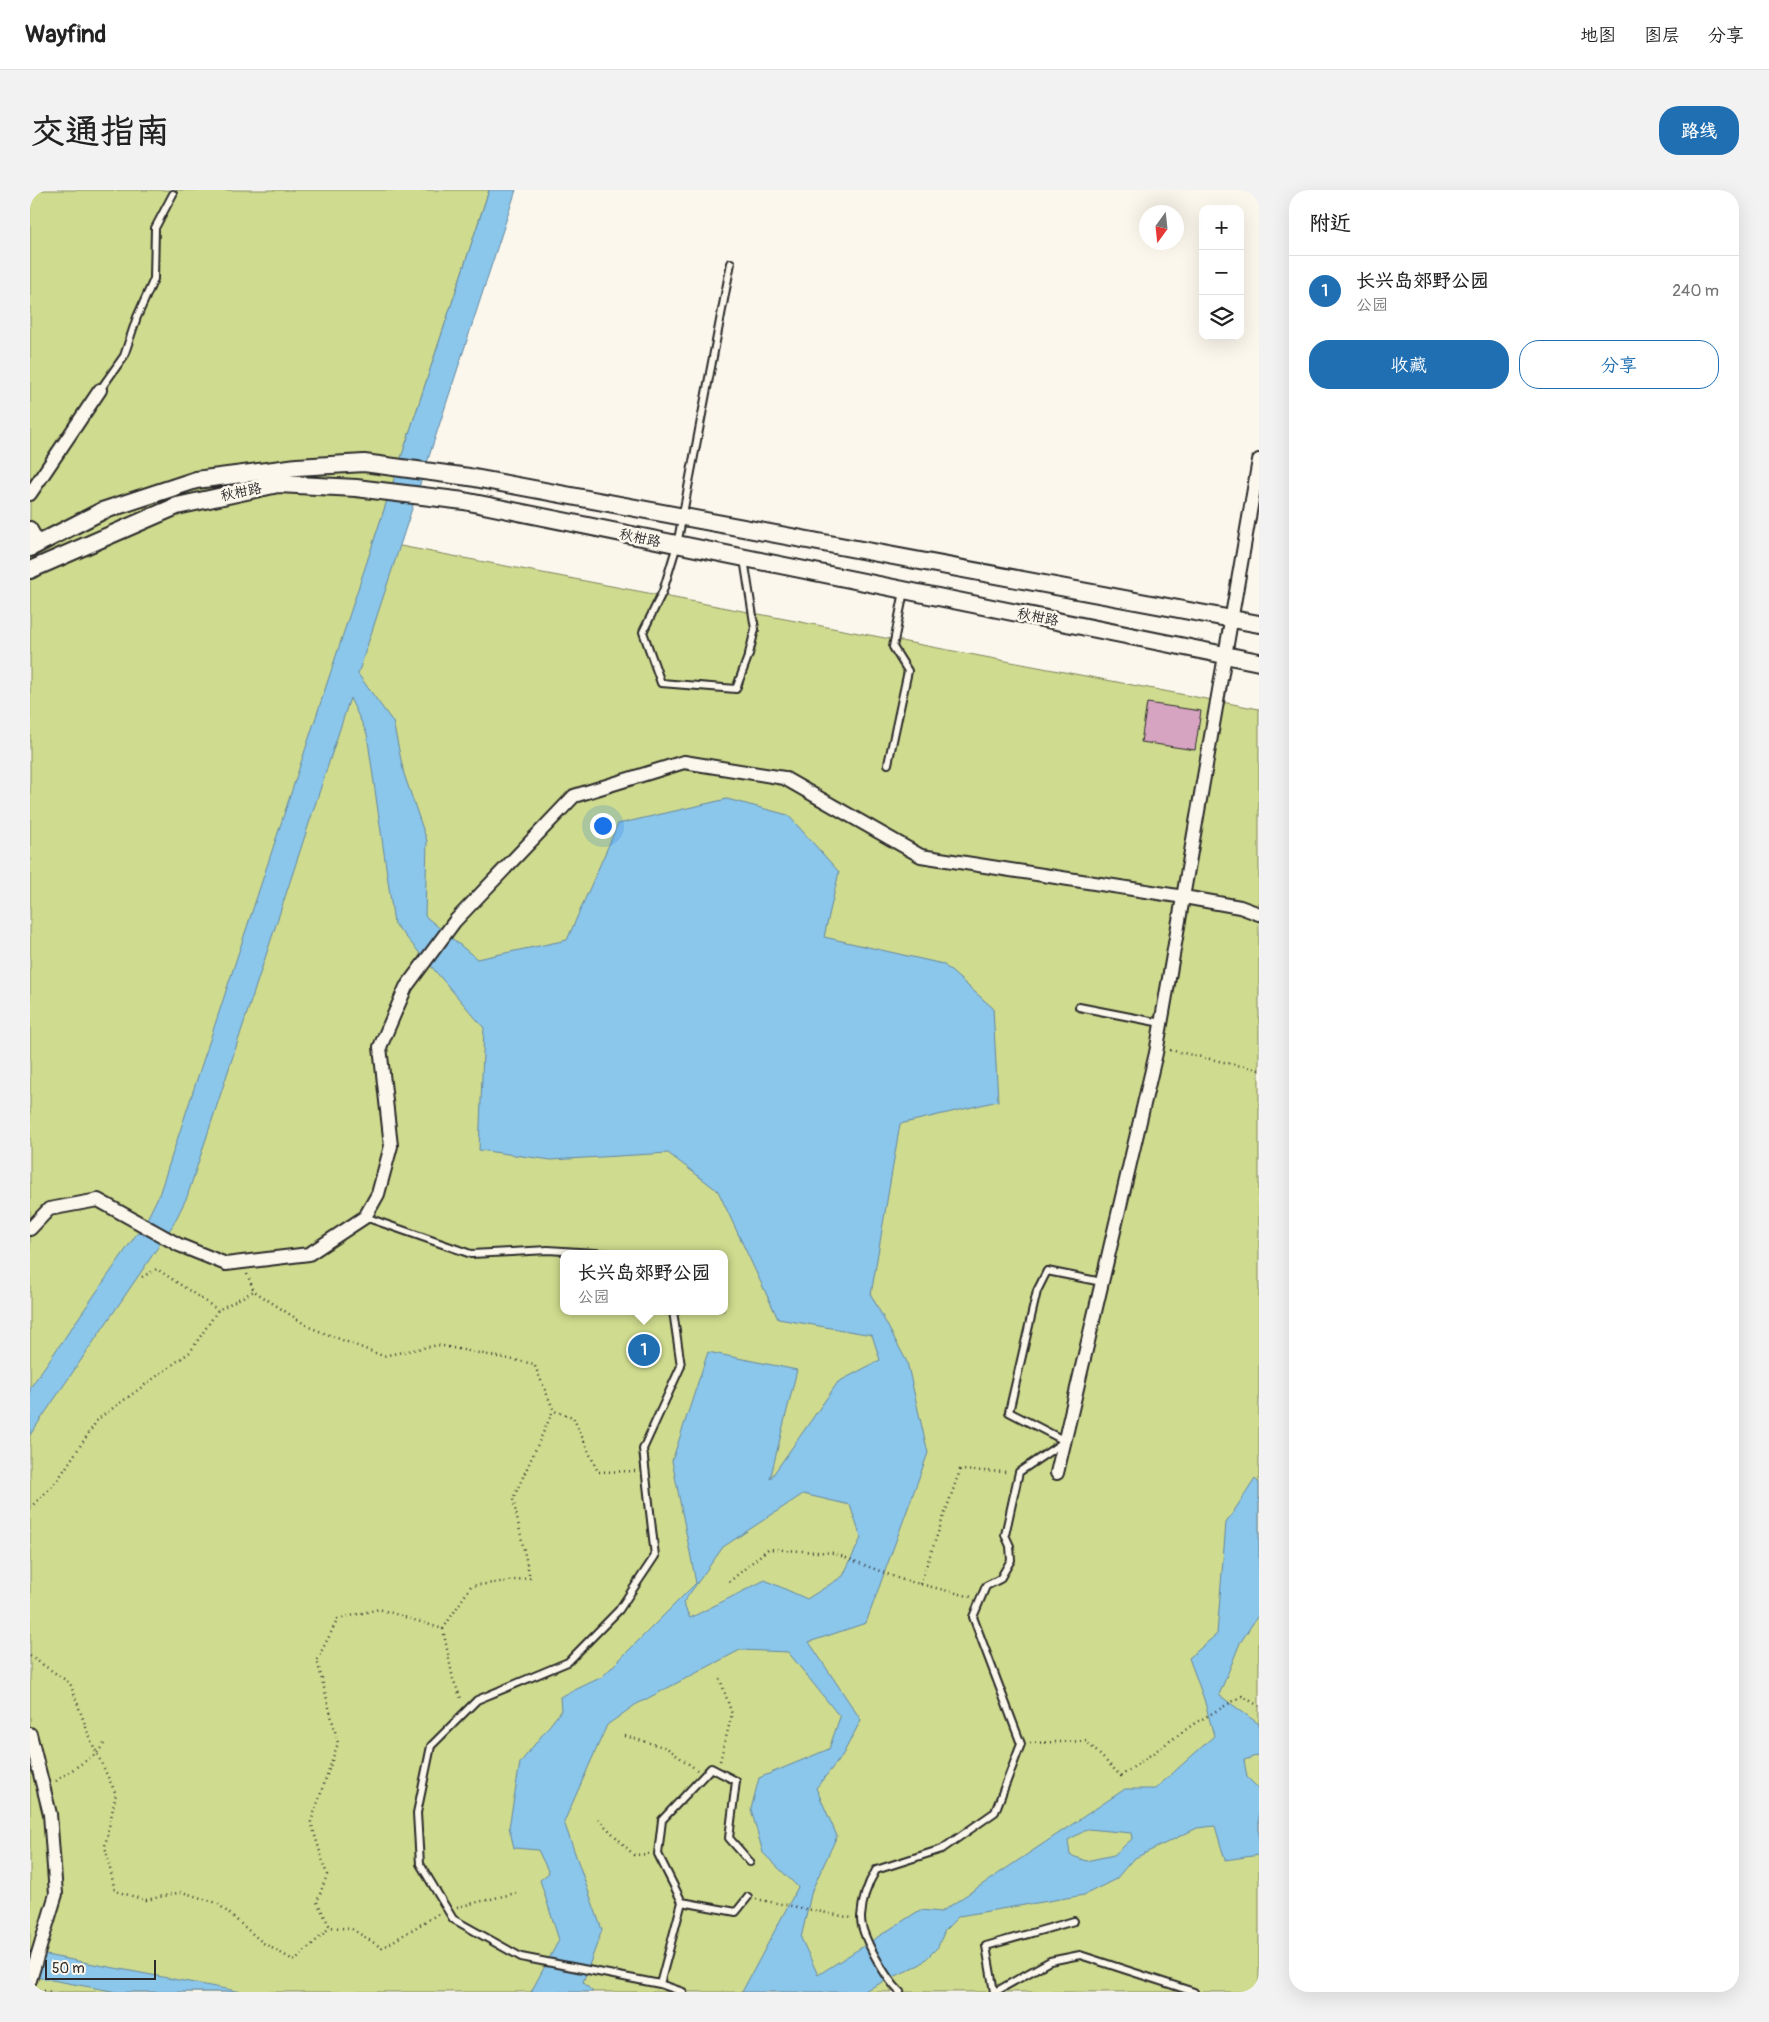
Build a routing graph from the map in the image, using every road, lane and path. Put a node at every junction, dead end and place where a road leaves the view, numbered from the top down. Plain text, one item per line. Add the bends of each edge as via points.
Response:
1 (173, 194) dead end
2 (730, 263) dead end
3 (100, 390) joint
4 (1259, 460) edge
5 (30, 494) edge
6 (683, 516) junction
7 (30, 528) edge
8 (677, 545) junction
9 (34, 546) edge
10 (744, 558) junction
11 (30, 570) edge
12 (904, 590) junction
13 (1231, 619) junction
14 (1259, 624) edge
15 (1225, 655) junction
16 (1259, 662) edge
17 (888, 764) dead end
18 (1184, 897) junction
19 (1259, 914) edge
20 (1079, 1007) dead end
21 (1161, 1023) junction
22 (1157, 1047) junction
23 (1259, 1070) edge
24 (365, 1217) junction
25 (30, 1229) edge
26 (560, 1251) edge
27 (242, 1262) junction
28 (142, 1276) dead end
29 (1102, 1282) junction
30 (254, 1291) junction
31 (218, 1310) junction
32 (674, 1315) edge
33 (554, 1411) junction
34 (1064, 1441) junction
35 (646, 1471) junction
36 (1019, 1472) junction
37 (1057, 1473) dead end
38 (30, 1508) edge
39 (729, 1582) dead end
40 (920, 1584) junction
41 (980, 1600) junction
42 (443, 1629) junction
43 (30, 1656) edge
44 (720, 1679) dead end
45 (1259, 1706) edge
46 (466, 1710) junction
47 (30, 1734) edge
48 (625, 1736) dead end
49 (104, 1744) dead end
50 (1022, 1744) junction
51 (97, 1753) junction
52 (717, 1771) junction
53 (704, 1775) junction
54 (43, 1786) junction
55 (598, 1819) dead end
56 (658, 1854) junction
57 (750, 1862) dead end
58 (516, 1893) dead end
59 (748, 1897) joint
60 (682, 1902) junction
61 (447, 1909) junction
62 (860, 1920) junction
63 (1074, 1921) dead end
64 (330, 1927) junction
65 (30, 1980) edge
66 (660, 1984) junction
67 (683, 1992) edge
68 (900, 1992) edge
69 (994, 1992) edge
70 (1194, 1992) edge

1 - 3 lane via 155,228 154,278 124,356
2 - 6 lane
3 - 5 street
4 - 13 street
6 - 8 lane
6 - 9 street, 秋柑路 via 469,477 364,462 196,480 102,511
6 - 13 street, 秋柑路
7 - 9 street
8 - 10 street, 秋柑路
8 - 10 lane via 663,591 643,632 661,683 736,689 755,629
8 - 11 street, 秋柑路 via 464,502 356,488 278,484 177,506
10 - 12 street, 秋柑路
12 - 15 street, 秋柑路
12 - 17 lane via 893,648 908,671
13 - 14 street, 秋柑路
13 - 15 street
15 - 16 street, 秋柑路
15 - 18 street
18 - 19 street via 1240,907
18 - 21 street
18 - 24 street via 921,856 784,778 775,776 684,762 574,796 455,921 406,988 380,1047 391,1146 378,1194
20 - 21 lane
21 - 22 street
22 - 23 path
22 - 29 street
24 - 26 lane via 471,1254
24 - 27 street via 309,1254
25 - 27 street via 49,1209 98,1200 168,1239 226,1264
27 - 30 path
28 - 31 path via 157,1269
29 - 34 street
29 - 34 lane via 1047,1271 1037,1291 1009,1412
30 - 31 path
30 - 33 path via 309,1327 383,1356 438,1345 534,1364
31 - 38 path via 190,1352 98,1420 57,1481
32 - 35 lane via 682,1366 644,1449
33 - 35 path via 573,1417 598,1472
33 - 42 path via 513,1499 530,1578 471,1586
34 - 36 lane
34 - 37 street
35 - 46 lane via 655,1556 619,1610 568,1662 477,1700
36 - 40 path via 960,1470
36 - 41 lane via 1005,1535 1011,1560 1000,1579 986,1586
39 - 40 path via 768,1549 834,1553
40 - 41 path
41 - 50 lane via 973,1617
42 - 46 path via 453,1679
42 - 64 path via 379,1609 338,1619 317,1660 338,1743 311,1822 327,1875 317,1902
43 - 51 path via 70,1683
44 - 52 path via 732,1714
45 - 50 path via 1242,1696 1194,1723 1121,1776 1086,1741
46 - 61 lane via 431,1746 417,1813 420,1864
47 - 54 street
48 - 53 path via 667,1748
49 - 51 path
50 - 62 lane via 995,1812 942,1849 876,1870 865,1888
51 - 54 path
51 - 64 path via 116,1794 105,1846 115,1891 146,1900 182,1892 217,1903 263,1943 295,1961
52 - 53 lane via 711,1768
52 - 57 lane via 736,1781 729,1838
53 - 56 lane via 662,1820
54 - 65 street via 50,1814 56,1894
55 - 56 path via 634,1855
56 - 60 lane
58 - 61 path
59 - 60 lane via 736,1912
59 - 62 path
60 - 66 lane
61 - 64 path via 382,1948 352,1929
61 - 66 lane via 453,1919 521,1957
62 - 68 lane via 871,1949 891,1984
63 - 69 lane via 986,1946
66 - 67 lane
69 - 70 lane via 1050,1961 1080,1955

